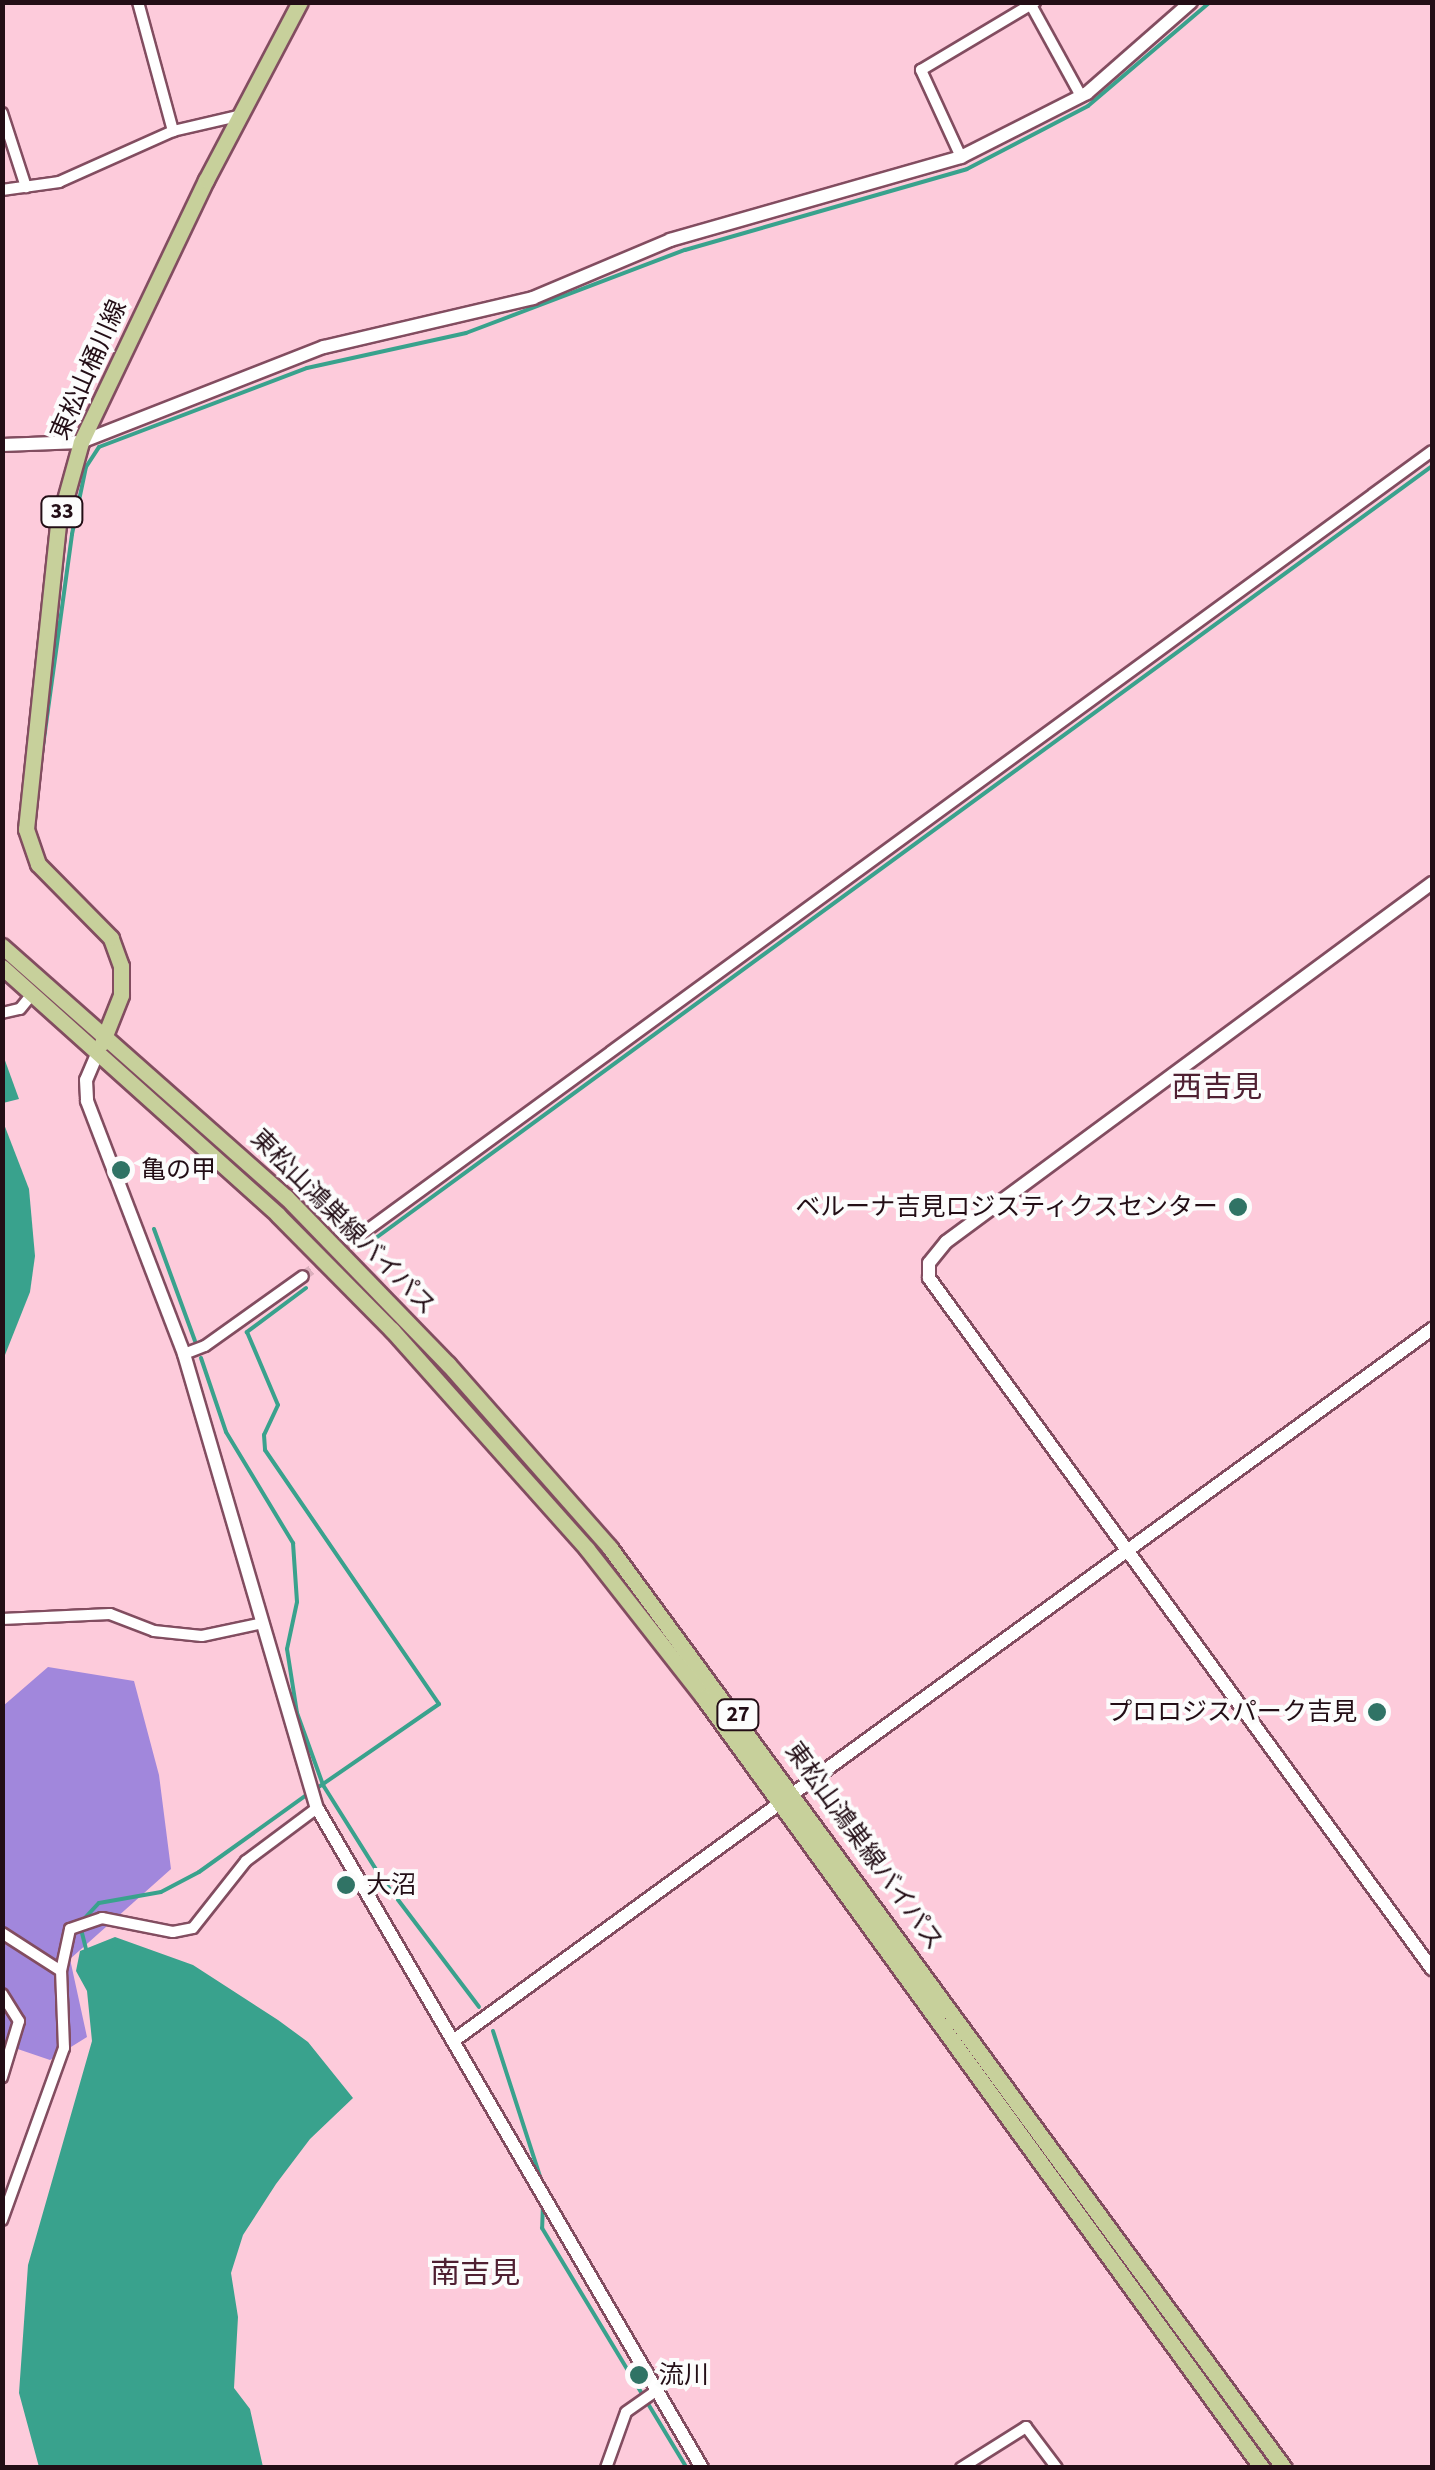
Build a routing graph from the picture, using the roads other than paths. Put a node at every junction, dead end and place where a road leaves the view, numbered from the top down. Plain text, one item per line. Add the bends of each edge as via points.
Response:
1 (138, 2) edge
2 (300, 2) edge
3 (1192, 2) edge
4 (1033, 4) edge
5 (1081, 96) junction
6 (2, 114) edge
7 (238, 116) junction
8 (173, 131) junction
9 (961, 157) junction
10 (26, 187) junction
11 (2, 190) edge
12 (81, 442) junction
13 (2, 444) edge
14 (1432, 451) edge
15 (1432, 883) edge
16 (2, 946) edge
17 (2, 968) edge
18 (32, 994) junction
19 (2, 1013) edge
20 (101, 1044) junction
21 (359, 1236) tunnel mouth
22 (303, 1276) tunnel mouth
23 (1432, 1330) edge
24 (184, 1354) junction
25 (1126, 1550) junction
26 (2, 1619) edge
27 (258, 1624) junction
28 (795, 1792) junction
29 (779, 1804) junction
30 (317, 1808) junction
31 (2, 1933) edge
32 (1432, 1969) edge
33 (61, 1972) junction
34 (2, 1994) edge
35 (453, 2042) junction
36 (2, 2077) edge
37 (2, 2220) edge
38 (656, 2391) junction
39 (606, 2468) edge
40 (702, 2468) edge
41 (961, 2468) edge
42 (1057, 2468) edge
43 (1262, 2468) edge
44 (1284, 2468) edge

1 - 8 street
2 - 7 main road, 東松山桶川線 / 33
3 - 5 street
4 - 5 street
4 - 9 street via 922,70
5 - 9 street
6 - 10 street
7 - 8 street
7 - 12 main road, 東松山桶川線 / 33
8 - 10 street via 59,182
9 - 12 street via 670,240 533,298 324,348
10 - 11 street
12 - 13 street
12 - 20 main road, 東松山桶川線 / 33 via 54,560 26,829 38,864 111,938 122,966 122,995
14 - 21 street
15 - 25 street via 946,1242 929,1264 929,1278
16 - 20 main road, 27
17 - 18 main road, 27
18 - 19 street via 20,1009
18 - 20 main road, 27
20 - 24 street via 86,1080 87,1101
20 - 28 main road, 東松山鴻巣線バイパス / 27 via 286,1198 448,1364 610,1548
20 - 29 main road, 東松山鴻巣線バイパス / 27 via 278,1215 494,1443 588,1549
22 - 24 street
23 - 25 street
24 - 27 street
25 - 28 street
25 - 32 street
26 - 27 street via 110,1614 154,1632 202,1636
27 - 30 street
28 - 29 street
28 - 44 main road, 東松山鴻巣線バイパス / 27
29 - 35 street
29 - 43 main road, 東松山鴻巣線バイパス / 27
30 - 33 street via 246,1861 193,1928 172,1932 88,1918 70,1928
30 - 35 street
31 - 33 street
33 - 37 street via 64,2048
34 - 36 street via 19,2021
35 - 38 street
38 - 39 street via 626,2412
38 - 40 street
41 - 42 street via 1026,2426

